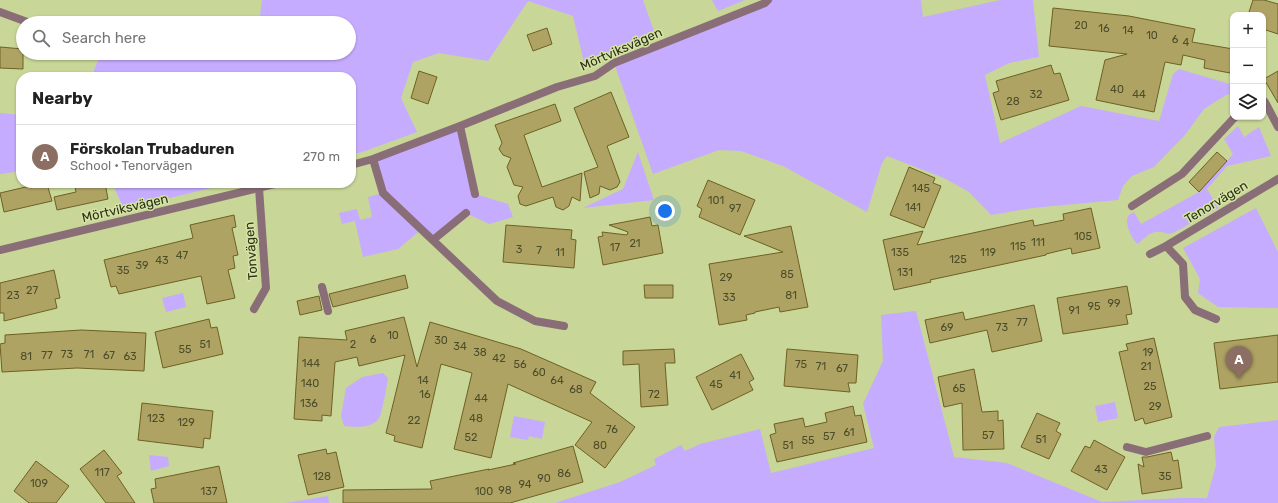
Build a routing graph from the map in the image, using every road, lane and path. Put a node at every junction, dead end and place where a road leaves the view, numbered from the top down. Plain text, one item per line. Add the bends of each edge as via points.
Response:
1 (768, 0) edge
2 (0, 12) edge
3 (16, 18) edge
4 (1266, 104) edge
5 (1232, 120) edge
6 (460, 126) junction
7 (1278, 127) edge
8 (373, 159) junction
9 (356, 164) edge
10 (1278, 179) edge
11 (259, 188) joint
12 (475, 194) dead end
13 (1132, 206) dead end
14 (466, 213) dead end
15 (433, 240) junction
16 (1166, 246) junction
17 (0, 250) edge
18 (1150, 254) dead end
19 (322, 287) dead end
20 (254, 309) dead end
21 (328, 311) dead end
22 (1216, 319) dead end
23 (564, 326) dead end
24 (1207, 436) dead end
25 (1127, 447) dead end

1 - 6 street, Mörtviksvägen via 614,63 595,76 557,86
2 - 3 street
4 - 7 street
5 - 13 street via 1182,174
6 - 8 street, Mörtviksvägen
6 - 12 street
8 - 9 street, Mörtviksvägen
8 - 15 street via 383,193
10 - 16 street, Tenorvägen
11 - 17 street, Mörtviksvägen
11 - 20 street, Tonvägen via 266,288
14 - 15 street
15 - 23 street via 496,301 535,320
16 - 18 street, Tenorvägen
16 - 22 street via 1183,264 1185,297 1195,310
19 - 21 street
24 - 25 street via 1146,452

